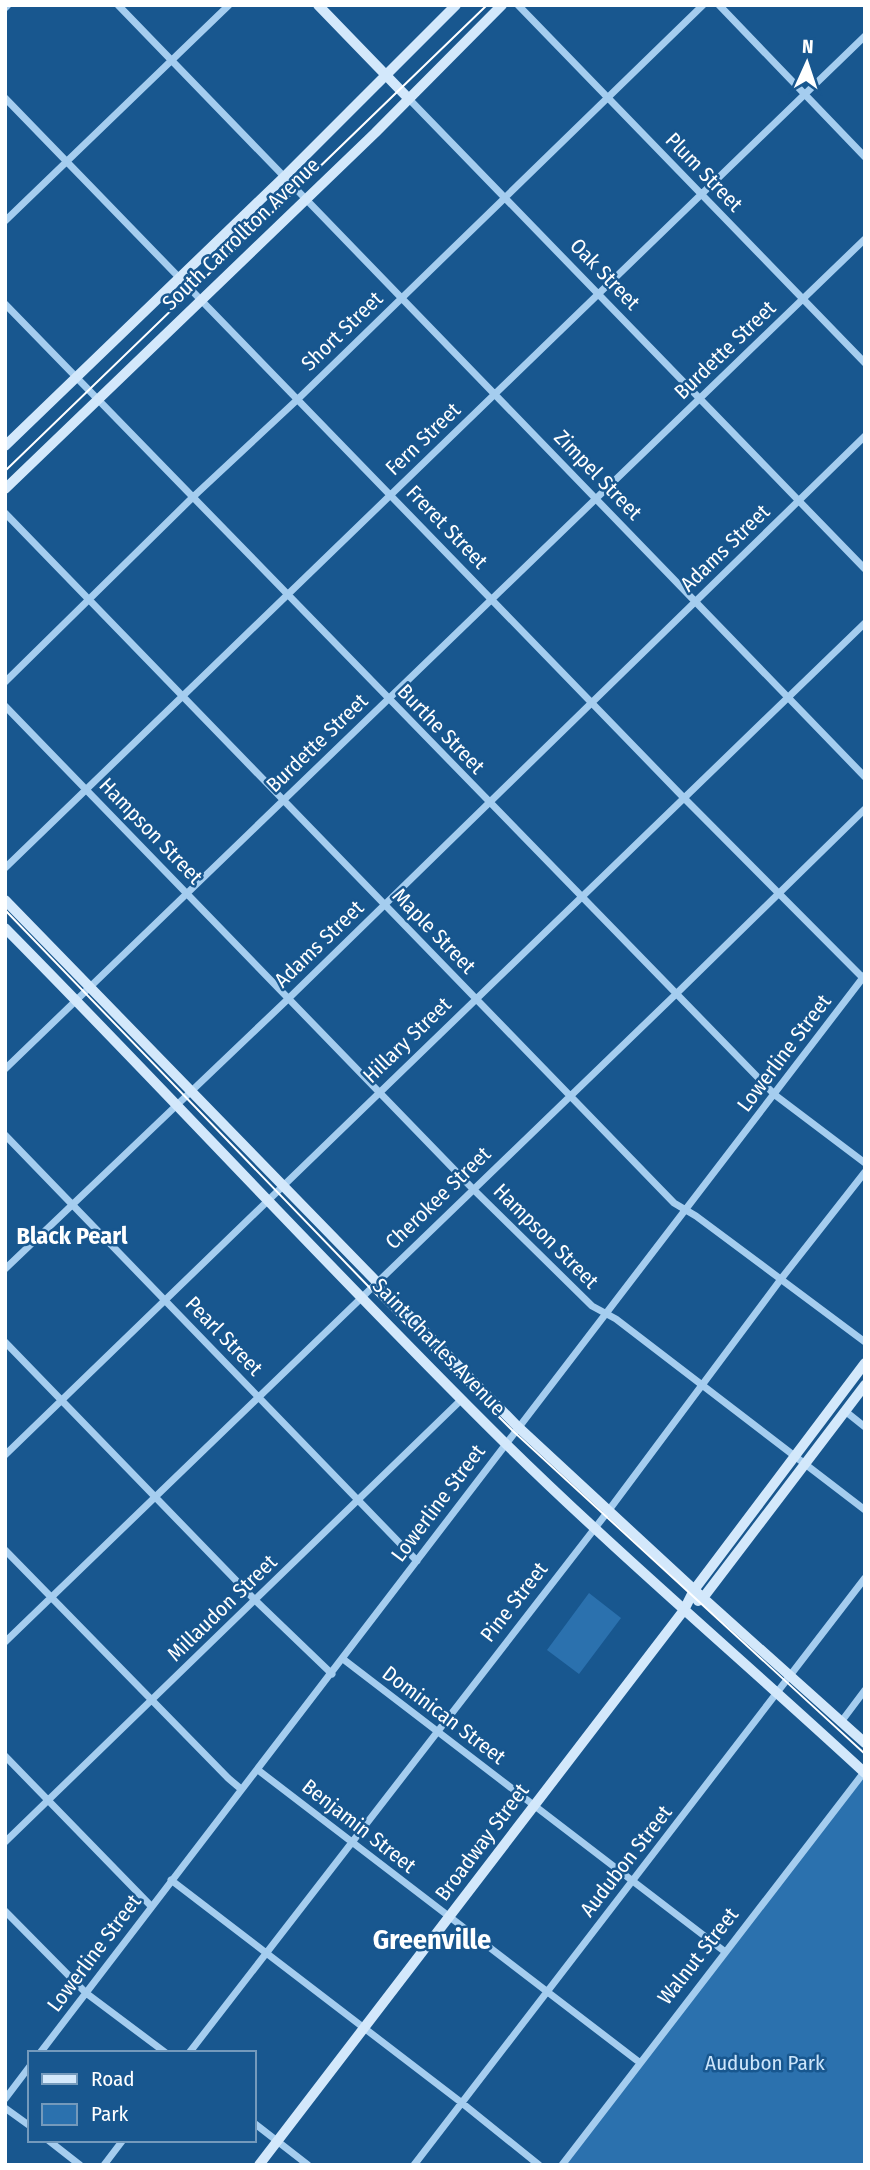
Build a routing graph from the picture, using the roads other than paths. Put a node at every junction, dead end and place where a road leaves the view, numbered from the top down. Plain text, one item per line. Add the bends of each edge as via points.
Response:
1 (118, 5) edge
2 (229, 5) edge
3 (318, 5) edge
4 (456, 5) edge
5 (502, 5) edge
6 (518, 5) edge
7 (703, 5) edge
8 (719, 5) edge
9 (865, 36) edge
10 (172, 61) junction
11 (386, 75) junction
12 (805, 94) junction
13 (5, 98) edge
14 (608, 98) junction
15 (409, 99) junction
16 (865, 157) edge
17 (67, 161) junction
18 (284, 177) junction
19 (701, 194) junction
20 (505, 198) junction
21 (306, 199) junction
22 (5, 221) edge
23 (865, 239) edge
24 (180, 277) junction
25 (598, 294) junction
26 (401, 298) junction
27 (803, 299) junction
28 (201, 300) junction
29 (5, 304) edge
30 (865, 363) edge
31 (76, 378) junction
32 (494, 394) junction
33 (298, 399) junction
34 (700, 399) junction
35 (98, 400) junction
36 (865, 436) edge
37 (5, 446) edge
38 (5, 489) edge
39 (391, 494) junction
40 (192, 497) junction
41 (596, 497) junction
42 (799, 501) junction
43 (5, 513) edge
44 (865, 569) edge
45 (287, 595) junction
46 (492, 598) junction
47 (88, 600) junction
48 (695, 601) junction
49 (865, 623) edge
50 (5, 682) edge
51 (182, 697) junction
52 (788, 698) junction
53 (388, 699) junction
54 (591, 701) junction
55 (5, 706) edge
56 (865, 777) edge
57 (86, 790) junction
58 (683, 797) junction
59 (283, 801) junction
60 (488, 802) junction
61 (865, 809) edge
62 (5, 868) edge
63 (777, 893) junction
64 (187, 894) junction
65 (580, 897) junction
66 (5, 900) edge
67 (384, 905) junction
68 (5, 928) edge
69 (864, 978) edge
70 (89, 988) junction
71 (675, 995) junction
72 (288, 999) junction
73 (475, 999) junction
74 (76, 1000) junction
75 (5, 1069) edge
76 (190, 1090) junction
77 (379, 1092) junction
78 (775, 1095) junction
79 (569, 1096) junction
80 (177, 1103) junction
81 (5, 1135) edge
82 (865, 1163) edge
83 (865, 1172) edge
84 (283, 1185) junction
85 (473, 1189) junction
86 (268, 1199) junction
87 (72, 1204) junction
88 (685, 1210) junction
89 (5, 1269) edge
90 (781, 1279) junction
91 (376, 1282) junction
92 (362, 1296) junction
93 (166, 1301) junction
94 (604, 1313) junction
95 (5, 1342) edge
96 (865, 1342) edge
97 (865, 1363) edge
98 (703, 1385) junction
99 (865, 1385) edge
100 (258, 1396) junction
101 (462, 1399) junction
102 (62, 1401) junction
103 (845, 1411) junction
104 (517, 1426) junction
105 (865, 1427) edge
106 (505, 1443) junction
107 (5, 1455) edge
108 (795, 1456) junction
109 (805, 1464) junction
110 (155, 1497) junction
111 (359, 1500) junction
112 (609, 1510) junction
113 (865, 1510) edge
114 (595, 1526) junction
115 (5, 1550) edge
116 (417, 1561) junction
117 (865, 1578) edge
118 (698, 1594) junction
119 (50, 1598) junction
120 (255, 1600) junction
121 (684, 1610) junction
122 (5, 1642) edge
123 (342, 1659) junction
124 (332, 1674) junction
125 (790, 1678) junction
126 (865, 1690) edge
127 (779, 1692) junction
128 (151, 1700) junction
129 (841, 1721) junction
130 (436, 1731) junction
131 (865, 1743) edge
132 (5, 1756) edge
133 (258, 1770) junction
134 (864, 1772) edge
135 (241, 1789) junction
136 (48, 1800) junction
137 (534, 1806) junction
138 (5, 1842) edge
139 (352, 1842) junction
140 (170, 1880) junction
141 (633, 1880) junction
142 (151, 1906) junction
143 (5, 1911) edge
144 (449, 1917) junction
145 (724, 1951) junction
146 (266, 1954) junction
147 (548, 1991) junction
148 (86, 1993) junction
149 (363, 2027) junction
150 (42, 2051) edge
151 (163, 2051) edge
152 (191, 2051) edge
153 (639, 2062) junction
154 (28, 2069) edge
155 (5, 2099) edge
156 (462, 2103) junction
157 (5, 2108) edge
158 (28, 2125) edge
159 (256, 2125) edge
160 (277, 2141) junction
161 (51, 2142) edge
162 (121, 2142) edge
163 (80, 2165) edge
164 (104, 2165) edge
165 (259, 2165) edge
166 (308, 2165) edge
167 (414, 2165) edge
168 (539, 2165) edge
169 (562, 2165) edge

1 - 10 street
2 - 10 street
3 - 11 main road, Oak Street
4 - 11 main road, South Carrollton Avenue
5 - 15 main road, South Carrollton Avenue
6 - 14 street, Plum Street
7 - 14 street, Short Street
8 - 12 street
9 - 12 street, Fern Street
10 - 17 street
10 - 18 street
11 - 15 main road, Oak Street
11 - 18 main road, South Carrollton Avenue
12 - 16 street
12 - 19 street, Fern Street
13 - 17 street, Freret Street
14 - 19 street, Plum Street
14 - 20 street, Short Street
15 - 20 street, Oak Street
15 - 21 main road, South Carrollton Avenue
17 - 22 street
17 - 24 street, Freret Street
18 - 21 street, Zimpel Street
18 - 24 main road, South Carrollton Avenue
19 - 25 street, Fern Street
19 - 27 street, Plum Street
20 - 25 street, Oak Street
20 - 26 street, Short Street
21 - 26 street, Zimpel Street
21 - 28 main road, South Carrollton Avenue
23 - 27 street, Burdette Street
24 - 28 street, Freret Street
24 - 31 main road, South Carrollton Avenue
25 - 32 street, Fern Street
25 - 34 street, Oak Street
26 - 32 street, Zimpel Street
26 - 33 street, Short Street
27 - 30 street, Plum Street
27 - 34 street, Burdette Street
28 - 33 street, Freret Street
28 - 35 main road, South Carrollton Avenue
29 - 31 street, Burthe Street
31 - 35 street, Burthe Street
31 - 37 main road, South Carrollton Avenue
32 - 39 street, Fern Street
32 - 41 street, Zimpel Street
33 - 39 street, Freret Street
33 - 40 street, Short Street
34 - 41 street, Burdette Street
34 - 42 street, Oak Street
35 - 38 main road, South Carrollton Avenue
35 - 40 street, Burthe Street
36 - 42 street, Adams Street
39 - 45 street, Fern Street
39 - 46 street, Freret Street
40 - 45 street, Burthe Street
40 - 47 street, Short Street
41 - 46 street, Burdette Street
41 - 48 street, Zimpel Street
42 - 44 street, Oak Street
42 - 48 street, Adams Street
43 - 47 street, Maple Street
45 - 51 street, Fern Street
45 - 53 street, Burthe Street
46 - 53 street, Burdette Street
46 - 54 street, Freret Street
47 - 50 street, Short Street
47 - 51 street, Maple Street
48 - 52 street, Zimpel Street
48 - 54 street, Adams Street
49 - 52 street, Hillary Street
51 - 57 street, Fern Street
51 - 59 street, Maple Street
52 - 56 street, Zimpel Street
52 - 58 street, Hillary Street
53 - 59 street, Burdette Street
53 - 60 street, Burthe Street
54 - 58 street, Freret Street
54 - 60 street, Adams Street
55 - 57 street, Hampson Street
57 - 62 street, Fern Street
57 - 64 street, Hampson Street
58 - 63 street, Freret Street
58 - 65 street, Hillary Street
59 - 64 street, Burdette Street
59 - 67 street, Maple Street
60 - 65 street, Burthe Street
60 - 67 street, Adams Street
61 - 63 street, Cherokee Street
63 - 69 street, Freret Street
63 - 71 street, Cherokee Street
64 - 70 street, Burdette Street
64 - 72 street, Hampson Street
65 - 71 street, Burthe Street
65 - 73 street, Hillary Street
66 - 70 main road, Saint Charles Avenue
67 - 72 street, Adams Street
67 - 73 street, Maple Street
68 - 74 main road, Saint Charles Avenue
69 - 78 street, Lowerline Street
70 - 74 street, Burdette Street
70 - 76 main road, Saint Charles Avenue
71 - 78 street, Burthe Street
71 - 79 street, Cherokee Street
72 - 76 street, Adams Street
72 - 77 street, Hampson Street
73 - 77 street, Hillary Street
73 - 79 street, Maple Street
74 - 75 street, Burdette Street
74 - 80 main road, Saint Charles Avenue
76 - 80 street, Adams Street
76 - 84 main road, Saint Charles Avenue
77 - 84 street, Hillary Street
77 - 85 street, Hampson Street
78 - 82 street, Burthe Street
78 - 88 street, Lowerline Street
79 - 85 street, Cherokee Street
79 - 88 street, Maple Street
80 - 86 main road, Saint Charles Avenue
80 - 87 street, Adams Street
81 - 87 street, Pearl Street
83 - 90 street, Pine Street
84 - 86 street, Hillary Street
84 - 91 main road, Saint Charles Avenue
85 - 91 street, Cherokee Street
85 - 94 street, Hampson Street
86 - 92 main road, Saint Charles Avenue
86 - 93 street, Hillary Street
87 - 89 street, Adams Street
87 - 93 street, Pearl Street
88 - 90 street, Maple Street
88 - 94 street, Lowerline Street
90 - 96 street, Maple Street
90 - 98 street, Pine Street
91 - 92 street, Cherokee Street
91 - 104 main road, Saint Charles Avenue
92 - 100 street, Cherokee Street
92 - 101 main road, Saint Charles Avenue
93 - 100 street, Pearl Street
93 - 102 street, Hillary Street
94 - 98 street, Hampson Street
94 - 104 street, Lowerline Street
95 - 102 street
97 - 108 main road, Broadway Street
98 - 108 street, Hampson Street
98 - 112 street, Pine Street
99 - 103 main road, Broadway Street
100 - 110 street, Cherokee Street
100 - 111 street, Pearl Street
101 - 106 main road, Saint Charles Avenue
101 - 111 street, Millaudon Street
102 - 107 street, Hillary Street
102 - 110 street
103 - 105 street
103 - 109 main road, Broadway Street
104 - 106 street, Lowerline Street
104 - 112 main road, Saint Charles Avenue
106 - 114 main road, Saint Charles Avenue
106 - 116 street, Lowerline Street
108 - 109 street, Hampson Street
108 - 118 main road, Broadway Street
109 - 113 street, Hampson Street
109 - 118 main road, Broadway Street
110 - 119 street, Cherokee Street
110 - 120 street
111 - 116 street, Pearl Street
111 - 120 street, Millaudon Street
112 - 114 street, Pine Street
112 - 118 main road, Saint Charles Avenue
114 - 121 main road, Saint Charles Avenue
114 - 130 street, Pine Street
115 - 119 street
116 - 123 street, Lowerline Street
117 - 125 street, Audubon Street
118 - 121 main road, Broadway Street
118 - 125 main road, Saint Charles Avenue
119 - 122 street, Cherokee Street
119 - 128 street
120 - 124 street
120 - 128 street, Millaudon Street
121 - 127 main road, Saint Charles Avenue
121 - 137 main road, Broadway Street
123 - 124 street, Lowerline Street
123 - 130 street, Dominican Street
124 - 133 street, Lowerline Street
125 - 127 street, Audubon Street
125 - 129 main road, Saint Charles Avenue
126 - 129 street
127 - 134 main road, Saint Charles Avenue
127 - 141 street, Audubon Street
128 - 135 street
128 - 136 street, Millaudon Street
129 - 131 main road, Saint Charles Avenue
130 - 137 street, Dominican Street
130 - 139 street, Pine Street
132 - 136 street
133 - 135 street, Lowerline Street
133 - 139 street, Benjamin Street
134 - 145 street, Walnut Street
135 - 140 street, Lowerline Street
136 - 138 street, Millaudon Street
136 - 142 street
137 - 141 street, Dominican Street
137 - 144 main road, Broadway Street
139 - 144 street, Benjamin Street
139 - 146 street, Pine Street
140 - 142 street, Lowerline Street
140 - 146 street
141 - 145 street, Dominican Street
141 - 147 street, Audubon Street
142 - 148 street, Lowerline Street
143 - 148 street
144 - 147 street, Benjamin Street
144 - 149 main road, Broadway Street
145 - 153 street, Walnut Street
146 - 149 street
146 - 152 street, Pine Street
147 - 153 street, Benjamin Street
147 - 156 street, Audubon Street
148 - 150 street, Lowerline Street
148 - 151 street
149 - 156 street
149 - 160 main road, Broadway Street
153 - 169 street, Walnut Street
154 - 155 street
156 - 167 street, Audubon Street
156 - 168 street
157 - 158 street
159 - 160 street
160 - 165 main road, Broadway Street
160 - 166 street
161 - 163 street
162 - 164 street

